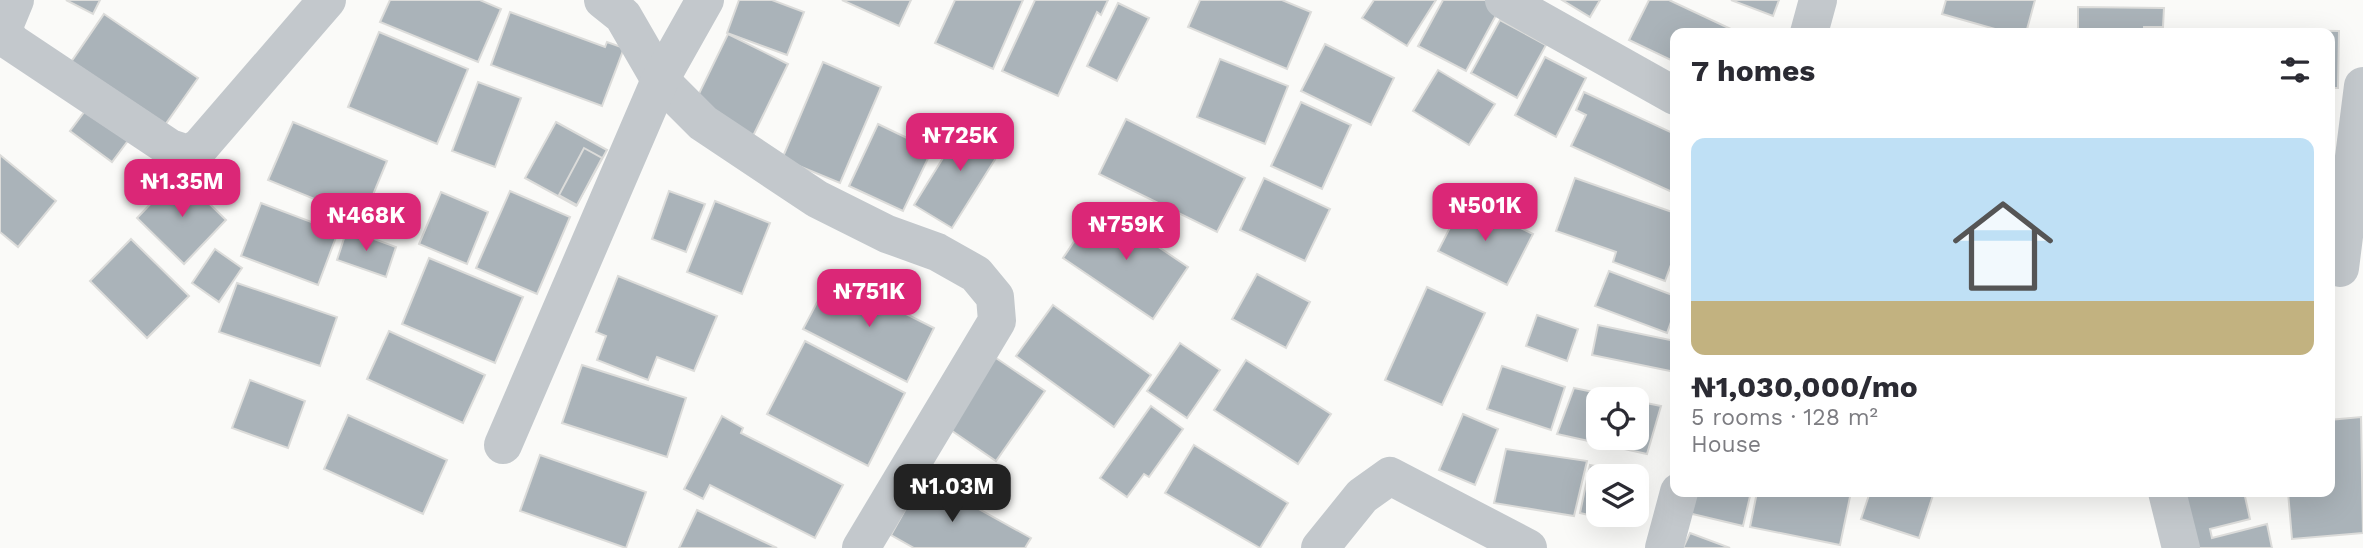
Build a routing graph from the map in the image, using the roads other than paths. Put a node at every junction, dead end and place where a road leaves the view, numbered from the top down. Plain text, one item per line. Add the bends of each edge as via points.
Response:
1 (15, 0) edge
2 (327, 0) edge
3 (603, 0) edge
4 (705, 0) edge
5 (1504, 0) edge
6 (1818, 0) edge
7 (1810, 28) edge
8 (660, 80) junction
9 (2363, 86) edge
10 (1670, 93) edge
11 (2344, 268) edge
12 (503, 445) dead end
13 (1678, 497) edge
14 (2168, 497) edge
15 (861, 548) edge
16 (1321, 548) edge
17 (1528, 548) edge
18 (1664, 548) edge
19 (2181, 548) edge

1 - 2 street via 3,29 12,42 170,148 188,155 200,147
3 - 8 street via 623,16
4 - 8 street
5 - 10 street
6 - 7 street
8 - 12 street
8 - 15 street via 703,123 817,199 887,234 937,252 976,274 995,297 998,321
9 - 11 street
13 - 18 street
14 - 19 street
16 - 17 street via 1362,496 1390,476

